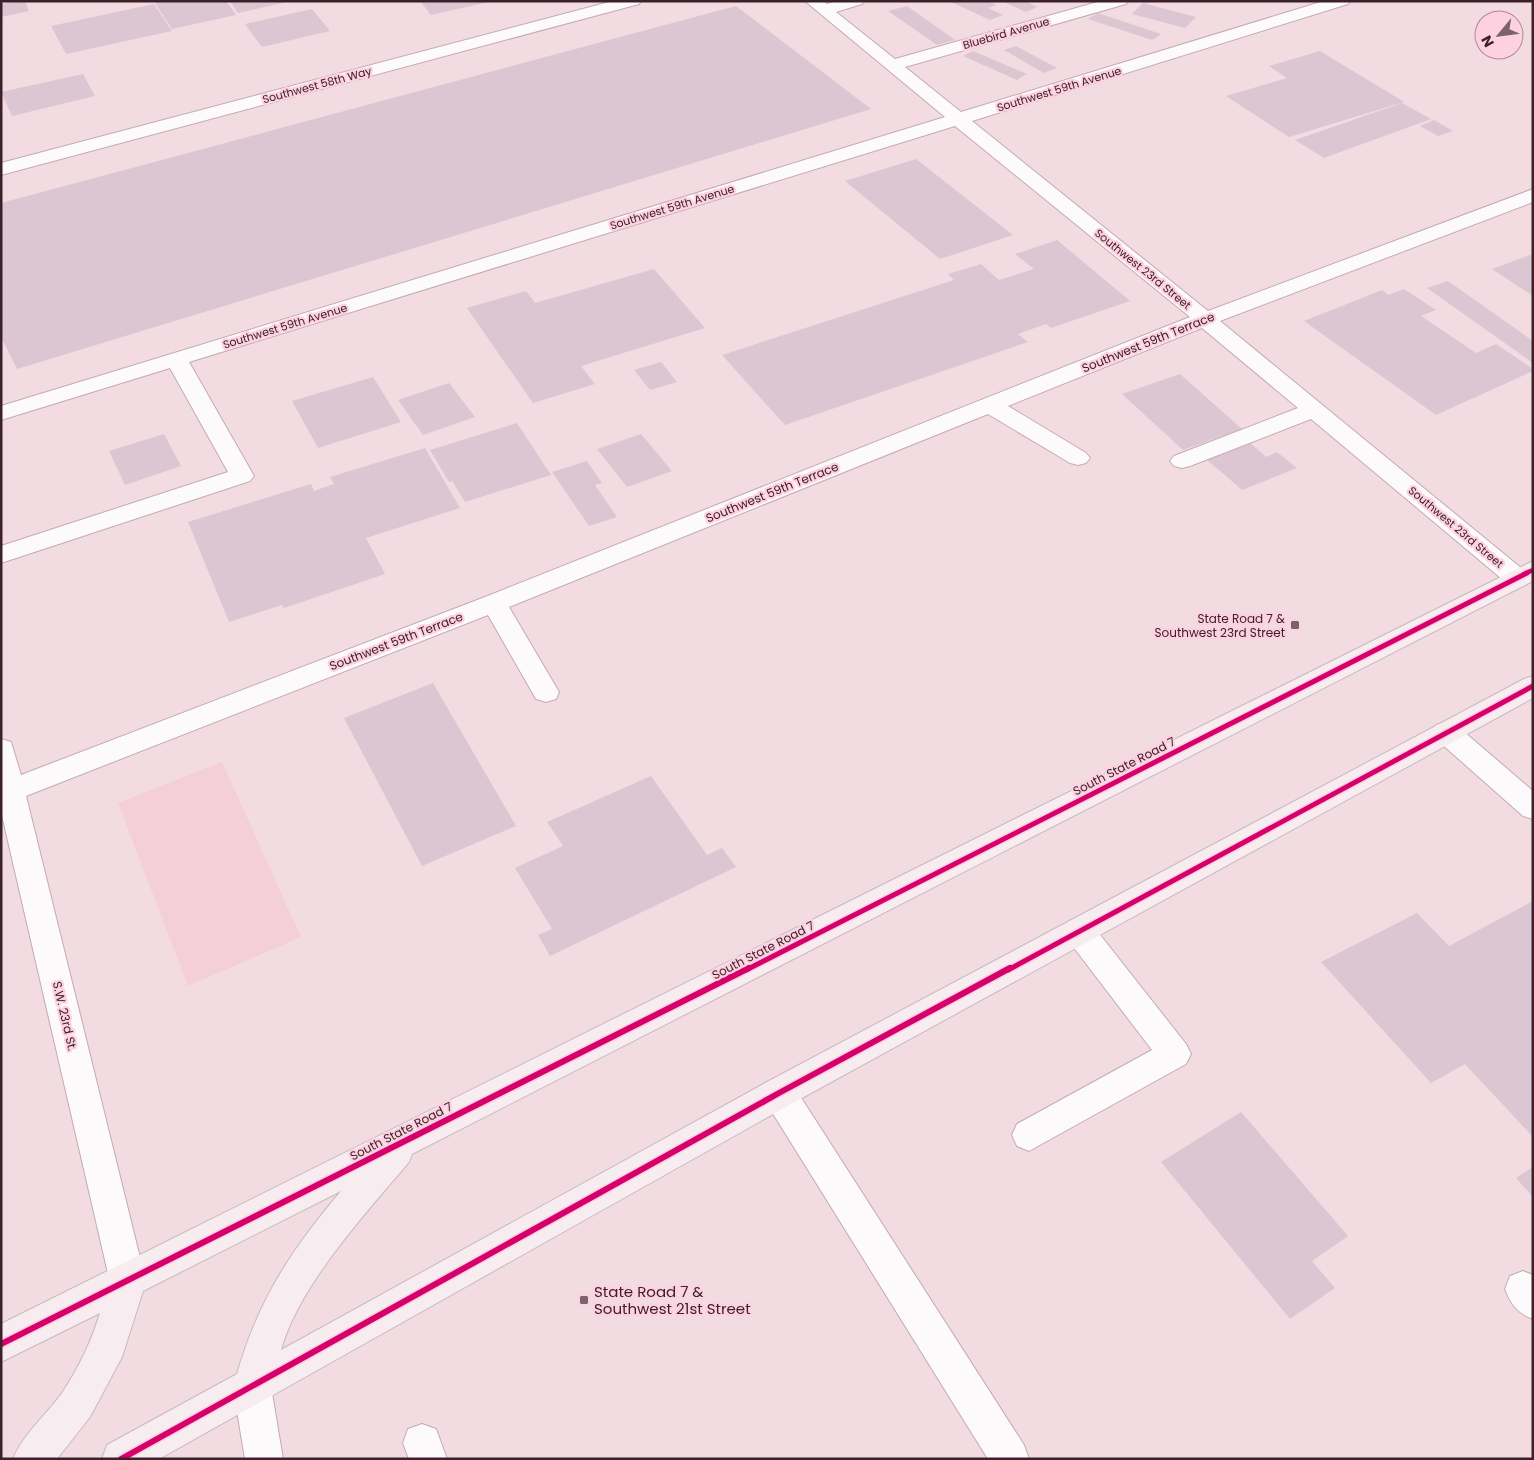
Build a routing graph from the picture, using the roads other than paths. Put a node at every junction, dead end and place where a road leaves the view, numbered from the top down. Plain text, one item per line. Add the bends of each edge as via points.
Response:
1 (633, 1) edge
2 (856, 1) edge
3 (1120, 1) edge
4 (1342, 1) edge
5 (818, 6) edge
6 (892, 65) junction
7 (960, 119) junction
8 (1, 169) edge
9 (1533, 195) edge
10 (1205, 319) junction
11 (176, 359) junction
12 (990, 405) junction
13 (1315, 409) junction
14 (1, 413) edge
15 (1078, 458) dead end
16 (1182, 461) dead end
17 (1, 555) edge
18 (1525, 574) edge
19 (494, 603) junction
20 (1533, 686) edge
21 (546, 692) dead end
22 (1446, 732) junction
23 (1, 750) edge
24 (6, 792) edge
25 (1533, 808) edge
26 (1079, 931) junction
27 (779, 1093) junction
28 (1029, 1135) dead end
29 (406, 1140) junction
30 (128, 1282) junction
31 (1, 1344) edge
32 (252, 1387) junction
33 (32, 1459) edge
34 (121, 1459) edge
35 (264, 1459) edge
36 (1010, 1459) edge

1 - 8 street, Southwest 58th Way
2 - 5 street
3 - 6 street, Bluebird Avenue
4 - 7 street, Southwest 59th Avenue
5 - 6 street, Southwest 23rd Street
6 - 7 street, Southwest 23rd Street
7 - 10 street, Southwest 23rd Street
7 - 11 street, Southwest 59th Avenue
9 - 10 street, Southwest 59th Terrace
10 - 12 street, Southwest 59th Terrace
10 - 13 street, Southwest 23rd Street
11 - 14 street, Southwest 59th Avenue
11 - 17 street via 242,476
12 - 15 street
12 - 19 street, Southwest 59th Terrace
13 - 16 street
13 - 18 street, Southwest 23rd Street
18 - 29 main road, South State Road 7
19 - 21 street
19 - 24 street, Southwest 59th Terrace
20 - 22 main road
22 - 25 street
22 - 26 main road
23 - 24 street, S.W. 23rd St.
24 - 30 street, S.W. 23rd St.
26 - 27 main road
26 - 28 street via 1175,1054
27 - 32 main road
27 - 36 street
29 - 30 main road, South State Road 7
29 - 32 main road via 337,1220 302,1273 272,1322
30 - 31 main road, South State Road 7
30 - 33 main road via 109,1344 77,1404
32 - 34 main road
32 - 35 street

